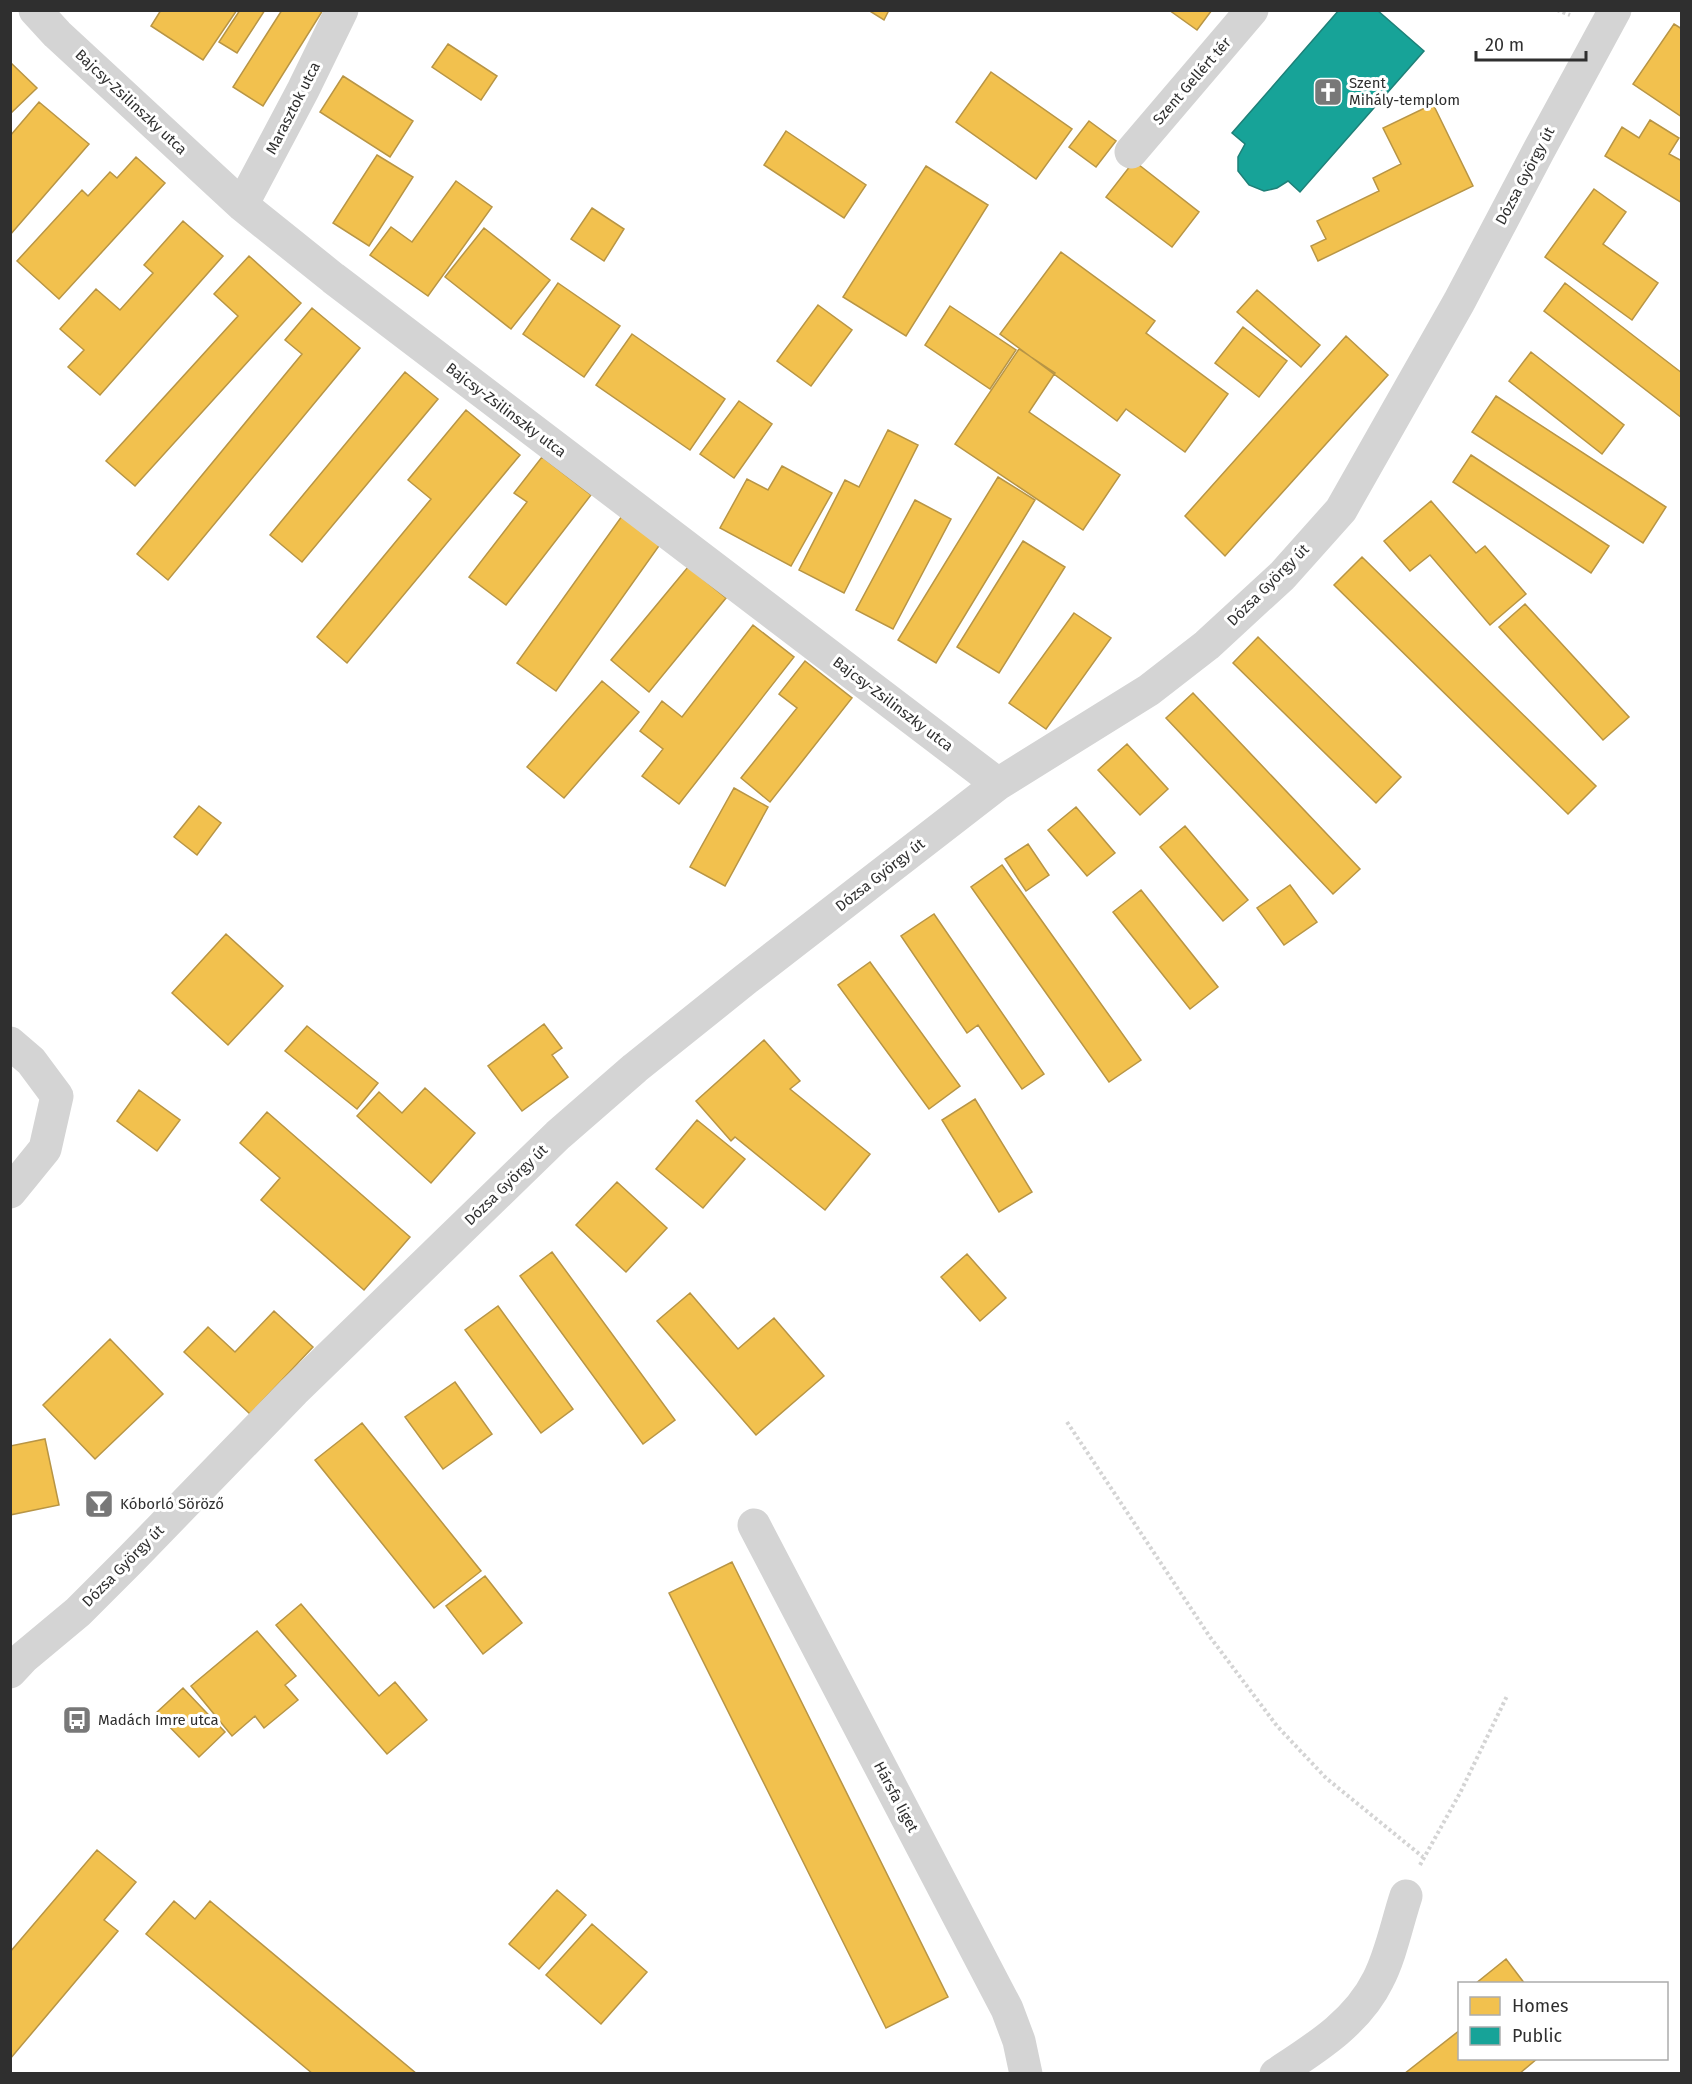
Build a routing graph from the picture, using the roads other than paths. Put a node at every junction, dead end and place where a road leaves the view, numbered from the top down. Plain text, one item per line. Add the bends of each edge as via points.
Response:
1 (35, 10) edge
2 (342, 10) edge
3 (1252, 10) edge
4 (1615, 10) edge
5 (1131, 152) dead end
6 (242, 205) junction
7 (998, 784) junction
8 (10, 1043) edge
9 (10, 1192) edge
10 (753, 1525) dead end
11 (17, 1665) edge
12 (10, 1687) edge
13 (1406, 1896) road end
14 (1026, 2073) edge
15 (1276, 2073) edge

1 - 6 street, Bajcsy-Zsilinszky utca
2 - 6 street, Marasztok utca
3 - 5 street, Szent Gellért tér
4 - 7 street, Dózsa György út via 1459,302 1341,510 1282,576 1207,645 1149,690
6 - 7 street, Bajcsy-Zsilinszky utca
7 - 11 street, Dózsa György út via 635,1068 558,1135 294,1391 78,1612
8 - 9 street via 31,1061 57,1096 45,1149
10 - 14 street, Hársfa liget via 1007,2009
11 - 12 street
13 - 15 street via 1379,1979 1362,2006 1348,2022

